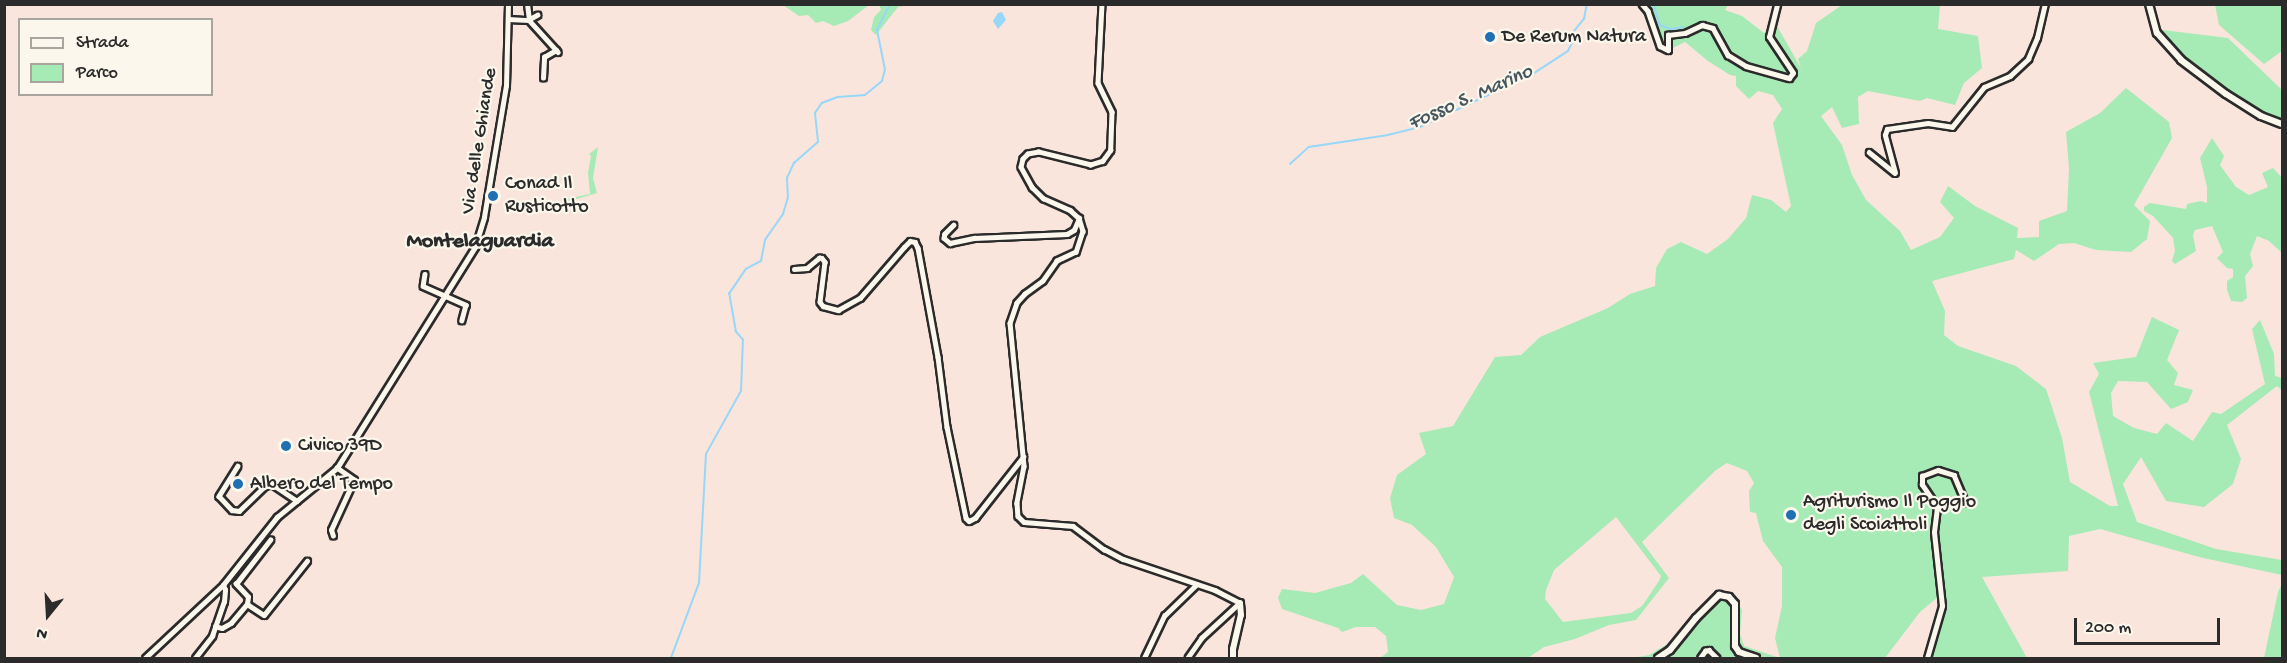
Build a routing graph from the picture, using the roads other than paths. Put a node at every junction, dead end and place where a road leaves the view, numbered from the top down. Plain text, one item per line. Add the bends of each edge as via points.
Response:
1 (508, 4) edge
2 (527, 4) edge
3 (1102, 4) edge
4 (1641, 4) edge
5 (1777, 4) edge
6 (2045, 4) edge
7 (2149, 4) edge
8 (538, 15) dead end
9 (508, 19) junction
10 (528, 20) junction
11 (543, 78) dead end
12 (2283, 124) edge
13 (1869, 152) dead end
14 (1079, 218) junction
15 (954, 225) dead end
16 (794, 269) dead end
17 (425, 273) dead end
18 (446, 294) junction
19 (462, 320) dead end
20 (1023, 457) junction
21 (238, 466) dead end
22 (337, 468) junction
23 (297, 501) junction
24 (1966, 503) dead end
25 (333, 536) dead end
26 (270, 540) dead end
27 (307, 561) dead end
28 (223, 585) junction
29 (1196, 585) junction
30 (1240, 603) junction
31 (247, 604) junction
32 (215, 626) junction
33 (146, 658) edge
34 (195, 658) edge
35 (1144, 658) edge
36 (1188, 658) edge
37 (1233, 658) edge
38 (1658, 658) edge
39 (1700, 658) edge
40 (1717, 658) edge
41 (1756, 658) edge
42 (1927, 658) edge

1 - 9 street, Via delle Ghiande
2 - 10 street
3 - 14 street via 1098,76 1112,112 1111,150 1103,161 1090,165 1039,152 1028,154 1021,167 1043,198
4 - 5 street via 1648,11 1660,46 1668,50 1668,34 1685,33 1702,25 1713,28 1728,55 1746,66 1790,78 1793,73 1769,37
6 - 13 street via 2028,59 2010,76 1984,87 1952,127 1928,123 1887,129 1886,145 1895,173
7 - 12 street via 2157,33 2181,60 2261,116
8 - 10 street
9 - 10 street
9 - 18 street, Via delle Ghiande via 506,86 482,225 475,247
10 - 11 street via 557,51 544,57
14 - 15 street via 1074,230 1067,234 974,238 950,243 944,238
14 - 20 street via 1083,231 1076,252 1057,261 1043,281 1025,294 1010,322
16 - 20 street via 807,268 822,258 825,262 820,302 838,310 861,298 904,247 915,242 966,518 975,518
17 - 18 street via 423,286
18 - 19 street via 466,305
18 - 22 street, Via delle Ghiande
20 - 29 street via 1017,503 1018,516 1024,522 1073,526 1123,559
21 - 23 street via 219,496 232,510 238,511 272,484
22 - 23 street, Via delle Ghiande
22 - 25 street via 354,480 331,530
23 - 28 street, Via delle Ghiande via 277,517
24 - 42 street via 1954,475 1938,470 1922,476 1922,485 1937,507 1934,532 1942,606
26 - 31 street via 236,584 248,597
27 - 31 street via 264,615
28 - 32 street via 224,602
28 - 33 street, Via delle Ghiande
29 - 30 street
29 - 35 street via 1164,616
30 - 36 street via 1202,638
30 - 37 street
31 - 32 street via 231,623 222,628
32 - 34 street
38 - 41 street via 1670,650 1719,595 1729,597 1735,604 1738,652
39 - 40 street via 1709,650

